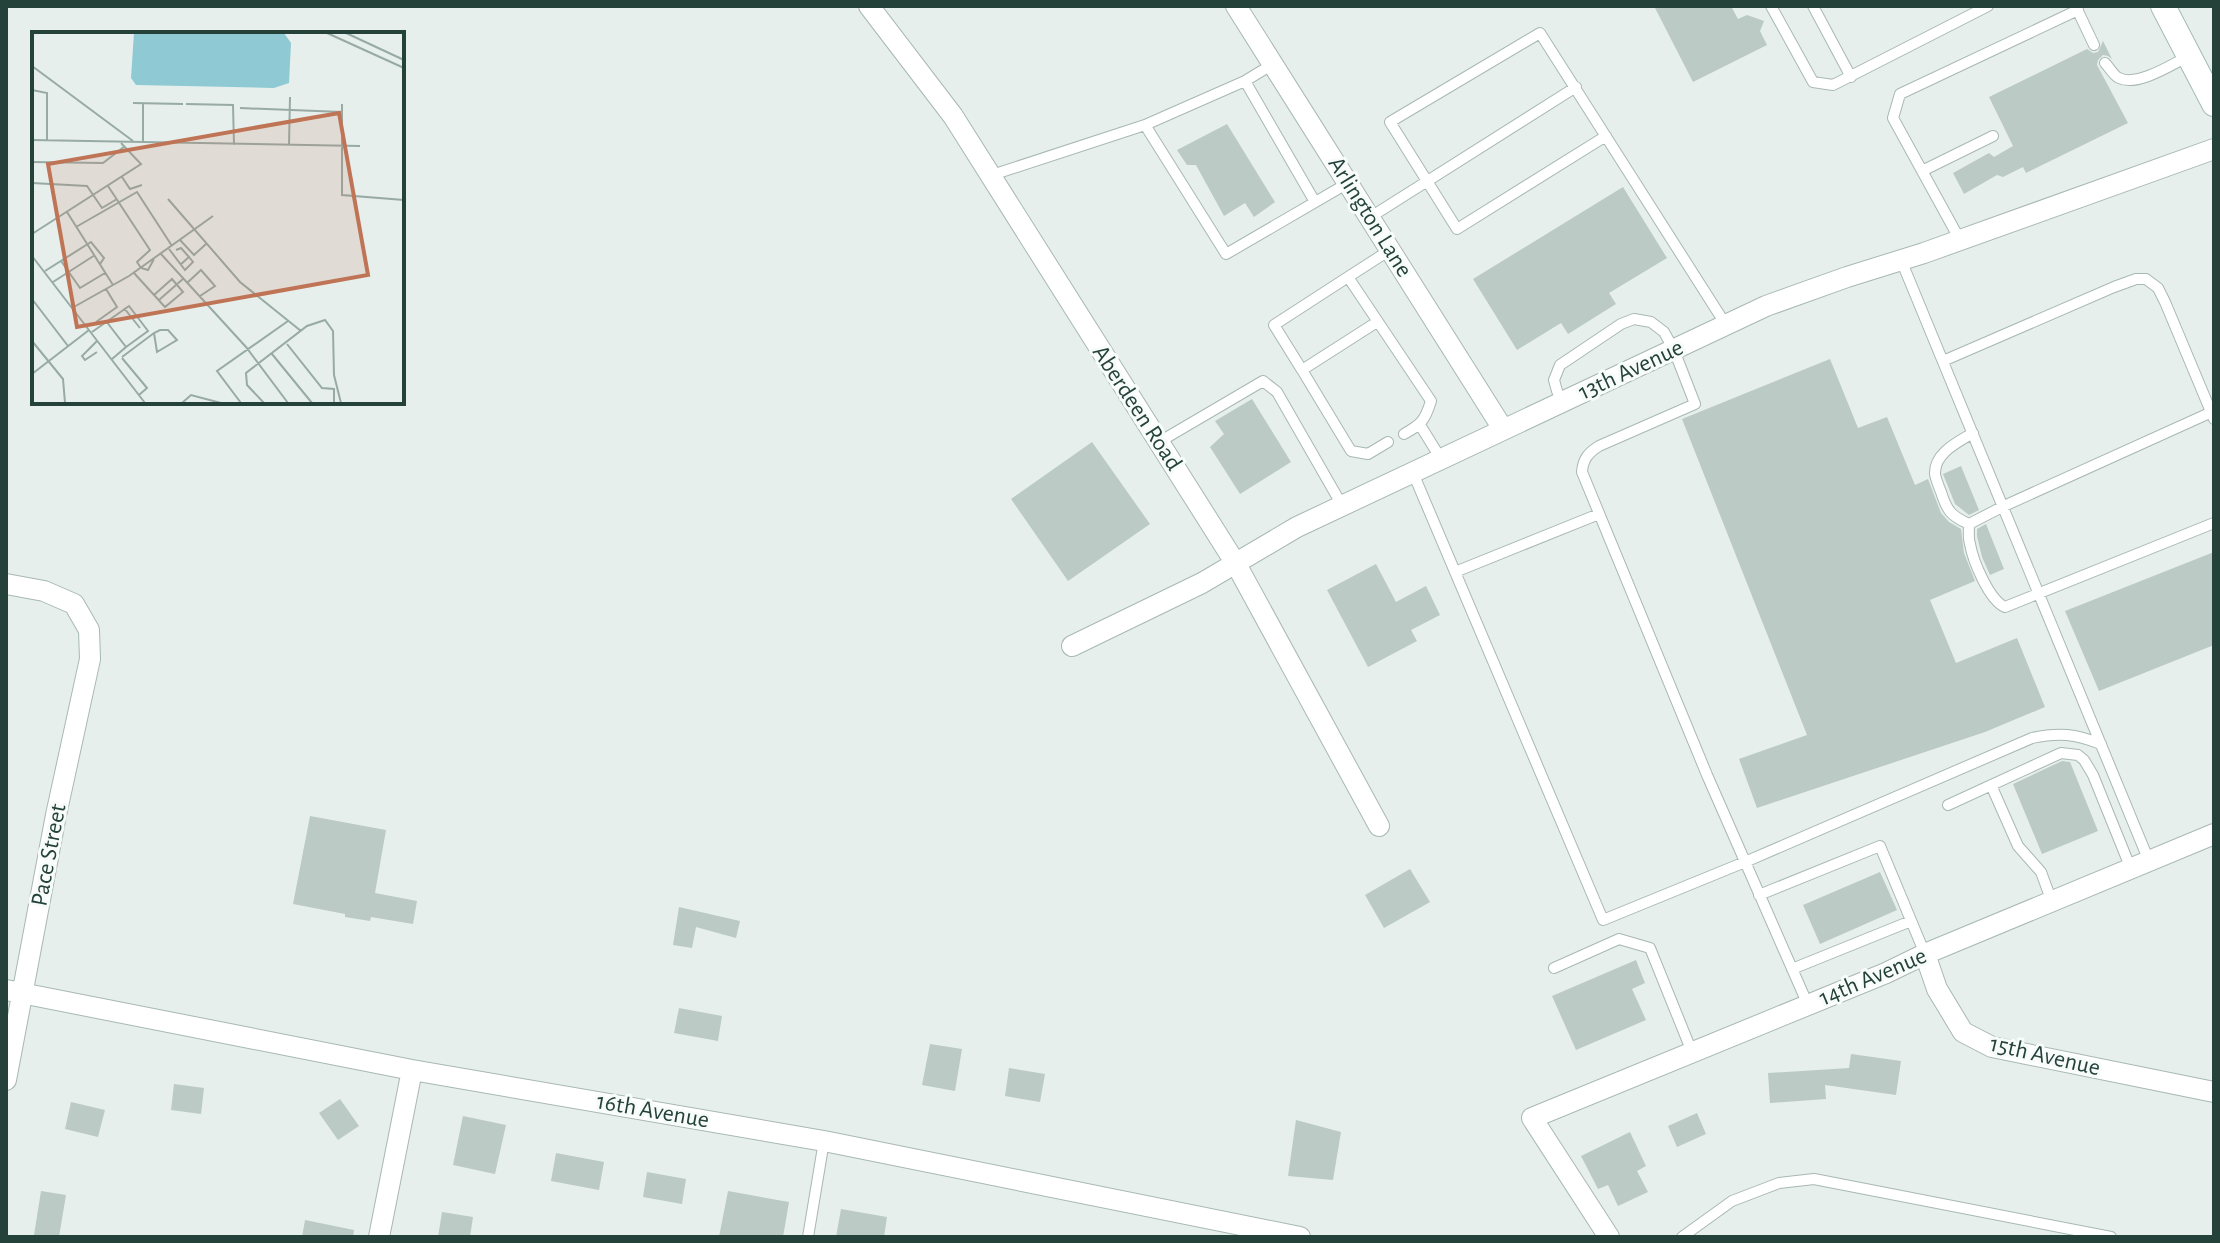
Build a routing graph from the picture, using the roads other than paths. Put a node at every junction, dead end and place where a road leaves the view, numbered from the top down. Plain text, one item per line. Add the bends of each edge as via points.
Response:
1 (869, 6) edge
2 (1236, 6) edge
3 (1771, 6) edge
4 (1813, 6) edge
5 (1988, 6) edge
6 (2163, 6) edge
7 (2077, 8) edge
8 (2094, 45) dead end
9 (2189, 56) junction
10 (2105, 63) dead end
11 (1273, 64) junction
12 (1851, 77) junction
13 (1245, 81) junction
14 (1576, 87) junction
15 (2214, 104) edge
16 (1145, 125) junction
17 (1606, 136) junction
18 (1993, 136) dead end
19 (2214, 149) edge
20 (1922, 171) junction
21 (992, 175) junction
22 (1428, 180) junction
23 (1348, 183) junction
24 (1315, 202) junction
25 (1369, 218) junction
26 (1960, 240) junction
27 (1390, 250) junction
28 (1901, 260) junction
29 (1348, 277) junction
30 (1377, 322) junction
31 (1726, 325) junction
32 (1674, 350) junction
33 (1943, 361) junction
34 (1302, 370) junction
35 (1563, 403) junction
36 (2213, 414) edge
37 (1420, 425) junction
38 (1503, 429) junction
39 (1973, 433) junction
40 (1404, 434) dead end
41 (1159, 442) junction
42 (1388, 442) dead end
43 (1441, 459) junction
44 (1413, 473) junction
45 (2004, 506) junction
46 (1343, 507) junction
47 (1599, 514) junction
48 (2214, 523) edge
49 (1969, 524) junction
50 (1236, 564) junction
51 (1455, 572) junction
52 (6, 584) edge
53 (2039, 593) junction
54 (1072, 646) dead end
55 (2101, 744) junction
56 (1991, 785) junction
57 (1948, 805) dead end
58 (1379, 826) dead end
59 (2214, 834) edge
60 (1745, 862) junction
61 (2140, 865) junction
62 (1759, 895) junction
63 (2052, 902) junction
64 (1911, 921) junction
65 (1925, 954) junction
66 (1554, 968) dead end
67 (1792, 969) junction
68 (15, 992) edge
69 (1808, 1005) junction
70 (1692, 1052) junction
71 (412, 1070) junction
72 (6, 1080) edge
73 (2214, 1092) edge
74 (824, 1141) junction
75 (379, 1237) edge
76 (808, 1237) edge
77 (1300, 1237) edge
78 (1609, 1237) edge
79 (1682, 1237) edge
80 (2111, 1237) edge

1 - 21 street, Aberdeen Road
2 - 11 street, Arlington Lane
3 - 12 lane via 1813,82 1833,85
4 - 12 lane
5 - 12 lane
6 - 9 main road
7 - 8 lane
7 - 20 lane via 1900,94 1893,118
9 - 10 lane via 2135,80 2119,78
9 - 15 main road
11 - 13 lane
11 - 23 street, Arlington Lane
13 - 16 lane
13 - 24 lane
14 - 17 lane
14 - 22 lane
14 - 22 lane via 1540,33 1390,122
16 - 21 lane
16 - 24 lane via 1226,254
17 - 22 lane via 1457,229
17 - 31 lane
18 - 20 lane
19 - 26 street, 13th Avenue
20 - 26 lane
21 - 41 street, Aberdeen Road
22 - 25 lane
23 - 24 lane
23 - 25 street, Arlington Lane
25 - 27 street, Arlington Lane
26 - 28 street, 13th Avenue
27 - 29 lane
27 - 38 street, Arlington Lane
28 - 31 street, 13th Avenue
28 - 33 lane
29 - 30 lane
29 - 34 lane via 1274,325
30 - 34 lane
30 - 37 lane via 1431,401
31 - 32 street, 13th Avenue
32 - 35 street, 13th Avenue
32 - 35 lane via 1651,322 1634,319 1621,324 1560,365 1554,380
32 - 47 lane via 1695,404 1589,453 1582,472
33 - 36 lane via 2114,287 2146,279 2165,302
33 - 39 lane
34 - 42 lane via 1351,451 1368,454
35 - 38 street, 13th Avenue
36 - 45 lane
37 - 40 lane
37 - 43 lane
38 - 43 street, 13th Avenue
39 - 45 lane
39 - 49 lane via 1949,447 1935,472 1946,509
41 - 46 lane via 1263,381 1277,392
41 - 50 street, Aberdeen Road
43 - 44 street, 13th Avenue
44 - 46 street, 13th Avenue
44 - 51 lane
45 - 49 lane
45 - 53 lane
46 - 50 street, 13th Avenue
47 - 51 lane
47 - 60 lane
48 - 53 lane
49 - 53 lane via 1970,545 1997,603 2005,607
50 - 54 street, 13th Avenue
50 - 58 street, Aberdeen Road
51 - 60 lane via 1603,920
52 - 68 street, Pace Street via 44,591 74,604 89,630 90,659
53 - 55 lane
55 - 60 lane via 2065,734 2032,738
55 - 61 lane
56 - 57 lane
56 - 61 lane via 2061,753 2078,755
56 - 63 lane via 2018,846 2041,872
59 - 61 street, 14th Avenue
60 - 62 lane
61 - 63 street, 14th Avenue
62 - 64 lane via 1880,846
62 - 67 lane
63 - 65 street, 14th Avenue
64 - 65 lane
64 - 67 lane
65 - 69 street, 14th Avenue
65 - 73 street, 15th Avenue via 1937,989 1963,1032 1992,1047
66 - 70 lane via 1619,939 1650,948
67 - 69 lane
68 - 71 street, 16th Avenue
68 - 72 street, Pace Street
69 - 70 street, 14th Avenue
70 - 78 street, 14th Avenue via 1532,1118
71 - 74 street, 16th Avenue
71 - 75 street
74 - 76 lane
74 - 77 street, 16th Avenue
79 - 80 lane via 1732,1201 1779,1183 1814,1179

